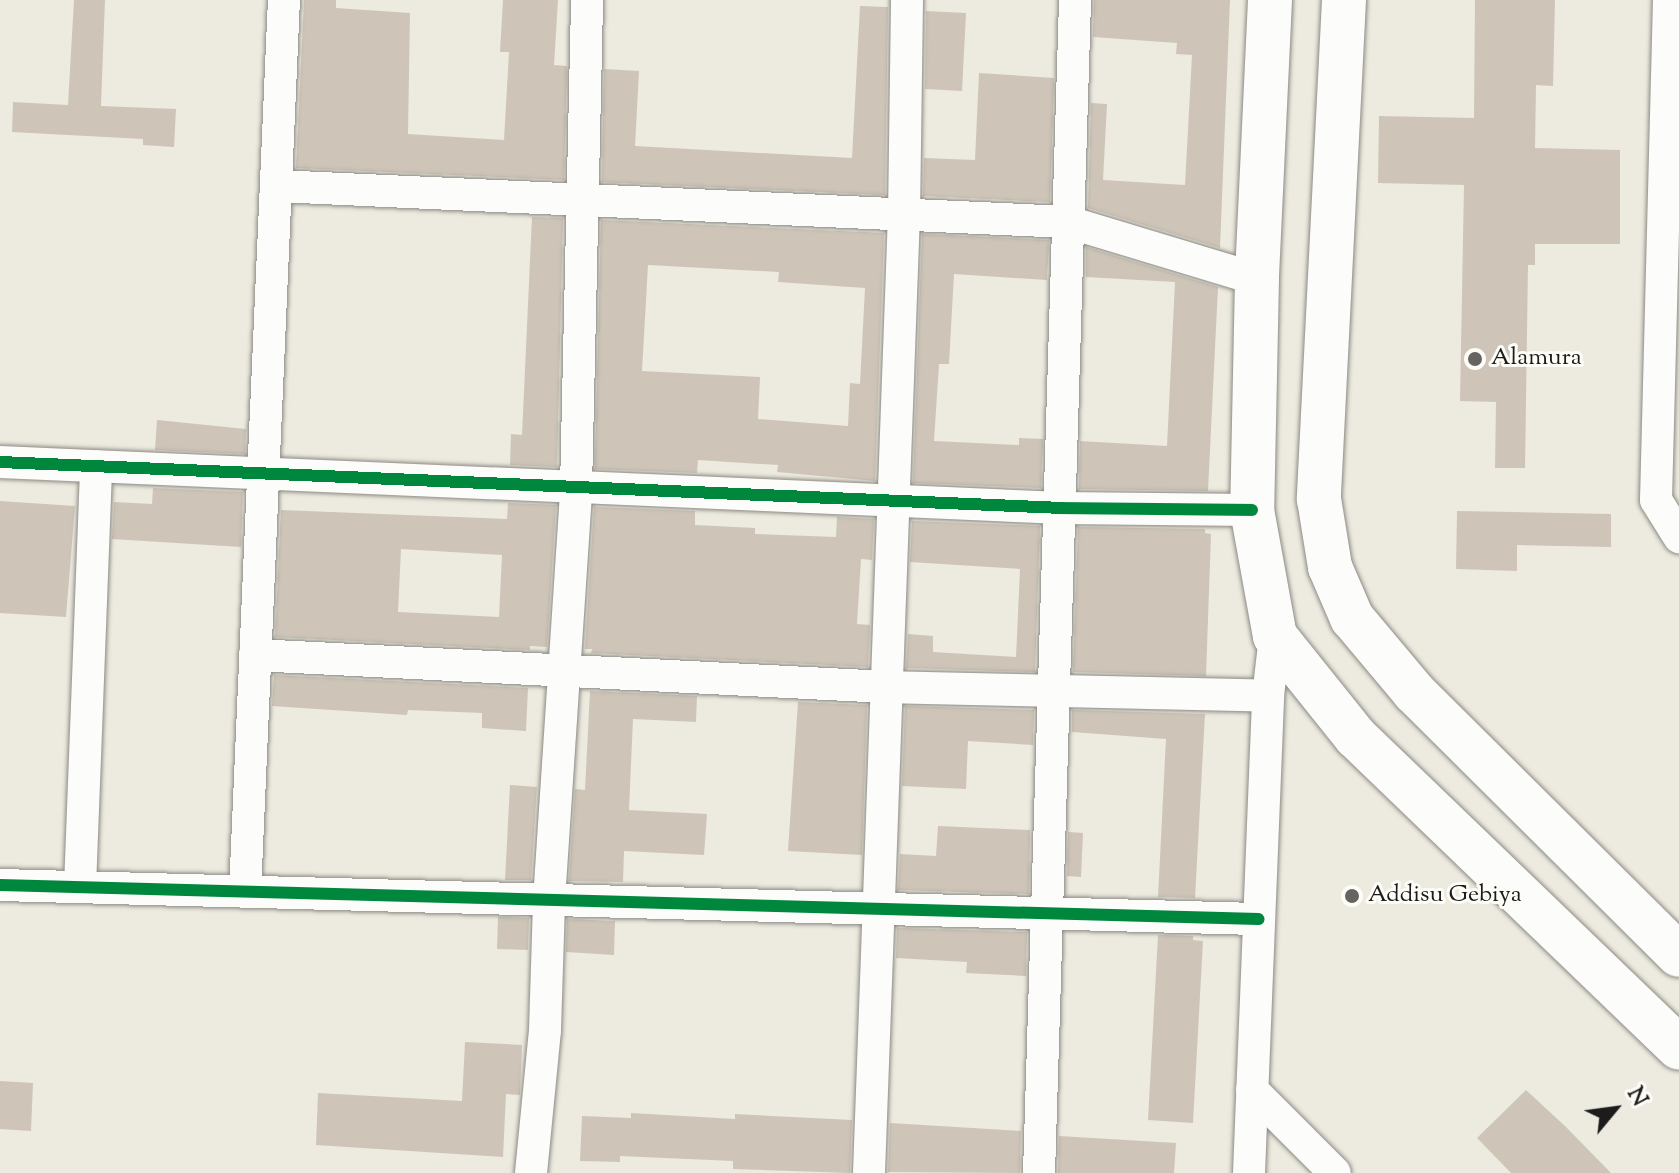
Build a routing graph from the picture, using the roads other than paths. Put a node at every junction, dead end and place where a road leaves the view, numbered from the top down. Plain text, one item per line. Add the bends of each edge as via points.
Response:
1 (284, 0) edge
2 (587, 0) edge
3 (907, 0) edge
4 (1075, 0) edge
5 (1270, 0) edge
6 (1344, 0) edge
7 (1669, 0) edge
8 (277, 186) junction
9 (581, 201) junction
10 (904, 216) junction
11 (1068, 222) junction
12 (1670, 228) edge
13 (1257, 279) junction
14 (0, 462) edge
15 (96, 466) junction
16 (264, 473) junction
17 (576, 489) junction
18 (891, 500) junction
19 (1061, 508) junction
20 (1252, 510) junction
21 (1679, 537) edge
22 (1275, 636) junction
23 (255, 655) junction
24 (563, 671) junction
25 (886, 687) junction
26 (1053, 691) junction
27 (1268, 696) junction
28 (0, 885) edge
29 (80, 887) junction
30 (245, 892) junction
31 (549, 900) junction
32 (880, 908) junction
33 (1048, 913) junction
34 (1259, 919) junction
35 (1679, 955) edge
36 (1679, 1048) edge
37 (1252, 1090) junction
38 (531, 1173) edge
39 (869, 1173) edge
40 (1039, 1173) edge
41 (1249, 1173) edge
42 (1335, 1173) edge

1 - 8 street
2 - 9 street
3 - 10 street
4 - 11 street
5 - 13 main road
6 - 35 main road via 1319,499 1330,567 1352,618 1414,692
7 - 12 street
8 - 9 street
8 - 16 street
9 - 10 street
9 - 17 street
10 - 11 street
10 - 18 street
11 - 13 street
11 - 19 street
12 - 21 street via 1656,500
13 - 20 main road
14 - 15 street
15 - 16 street
15 - 29 street
16 - 17 street
16 - 23 street
17 - 18 street
17 - 24 street
18 - 19 street
18 - 25 street
19 - 20 street
19 - 26 street
20 - 22 main road
22 - 27 street
22 - 36 main road via 1356,737
23 - 24 street
23 - 30 street
24 - 25 street
24 - 31 street
25 - 26 street
25 - 32 street
26 - 27 street
26 - 33 street
27 - 34 street
28 - 29 street
29 - 30 street
30 - 31 street
31 - 32 street
31 - 38 street via 545,1030
32 - 33 street
32 - 39 street
33 - 34 street
33 - 40 street
34 - 37 street
37 - 41 street
37 - 42 street

